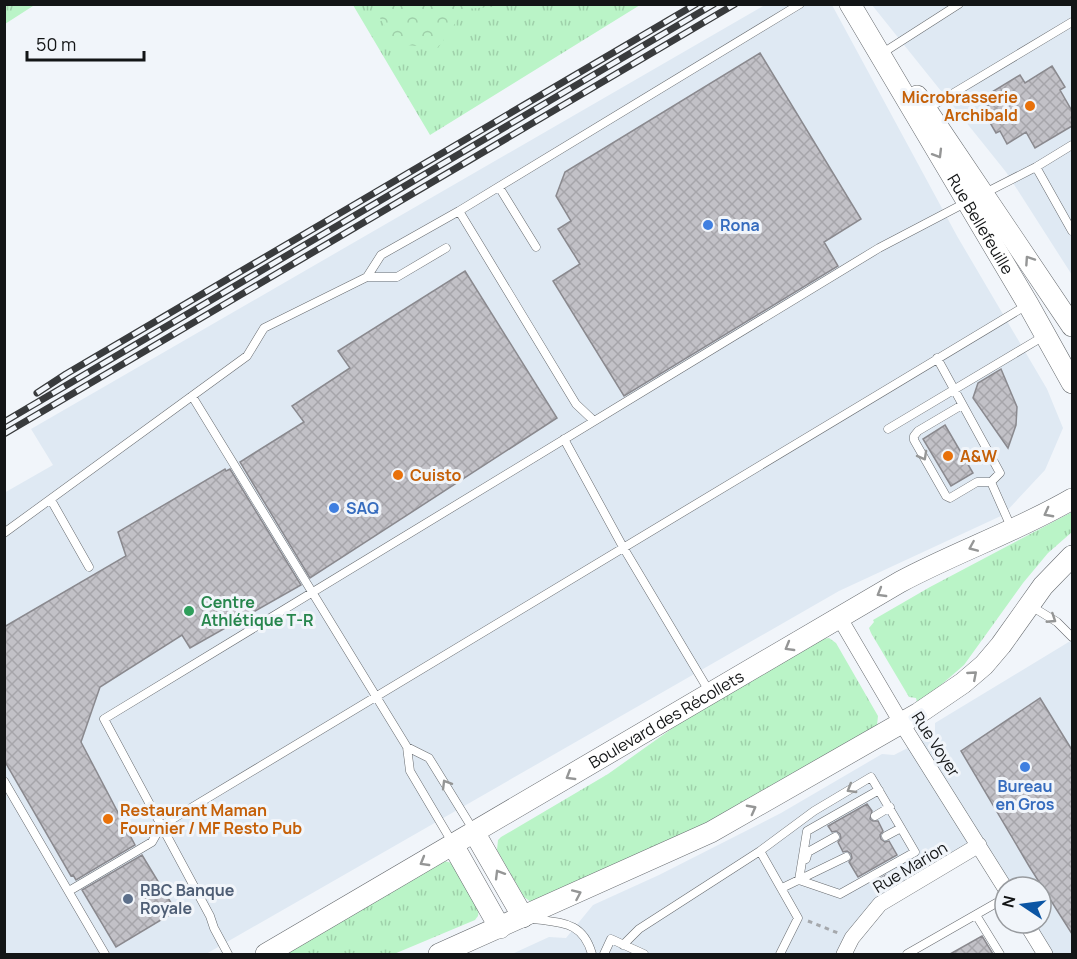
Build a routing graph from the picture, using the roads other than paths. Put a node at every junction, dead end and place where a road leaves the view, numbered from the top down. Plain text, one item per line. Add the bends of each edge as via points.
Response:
1 (800, 4) edge
2 (850, 4) edge
3 (959, 4) edge
4 (1072, 22) edge
5 (883, 61) junction
6 (921, 112) junction
7 (1072, 145) edge
8 (1036, 167) junction
9 (499, 187) junction
10 (975, 198) junction
11 (459, 211) junction
12 (1072, 231) edge
13 (536, 247) dead end
14 (446, 248) dead end
15 (367, 277) junction
16 (1028, 304) junction
17 (1067, 313) edge
18 (1045, 336) junction
19 (937, 358) junction
20 (1072, 383) edge
21 (955, 388) junction
22 (192, 396) junction
23 (962, 405) junction
24 (594, 421) junction
25 (888, 429) dead end
26 (564, 439) junction
27 (991, 483) junction
28 (1072, 499) edge
29 (51, 500) junction
30 (1013, 530) junction
31 (4, 533) edge
32 (623, 546) junction
33 (1072, 556) edge
34 (89, 567) dead end
35 (313, 592) junction
36 (1029, 605) junction
37 (839, 617) junction
38 (1072, 637) edge
39 (710, 693) junction
40 (377, 696) junction
41 (902, 724) junction
42 (407, 747) junction
43 (4, 782) edge
44 (879, 790) junction
45 (890, 807) junction
46 (874, 816) dead end
47 (161, 826) junction
48 (901, 828) junction
49 (474, 832) junction
50 (886, 836) dead end
51 (835, 837) dead end
52 (453, 845) junction
53 (979, 845) junction
54 (760, 851) junction
55 (846, 857) dead end
56 (997, 875) edge
57 (799, 880) junction
58 (782, 888) junction
59 (69, 891) junction
60 (993, 905) edge
61 (976, 915) junction
62 (523, 917) junction
63 (500, 928) junction
64 (1033, 935) edge
65 (623, 945) junction
66 (105, 954) edge
67 (228, 954) edge
68 (266, 954) edge
69 (439, 954) edge
70 (592, 954) edge
71 (604, 954) edge
72 (644, 954) edge
73 (780, 954) edge
74 (844, 954) edge
75 (907, 954) edge
76 (1000, 954) edge
77 (1045, 954) edge

1 - 9 lane
2 - 5 main road, Rue Bellefeuille
3 - 5 lane
4 - 6 lane
5 - 6 main road, Rue Bellefeuille
6 - 10 main road, Rue Bellefeuille
7 - 8 lane
8 - 10 lane
8 - 12 lane
9 - 11 lane
9 - 13 lane
10 - 16 main road, Rue Bellefeuille
17 -> 10 main road, Rue Bellefeuille
10 - 24 lane via 879,248
11 - 15 lane via 381,255
11 - 24 lane via 576,404
14 - 15 lane via 397,278
15 - 22 lane via 264,328 247,356
16 - 18 main road, Rue Bellefeuille
16 - 19 lane
18 - 20 main road, Rue Bellefeuille
18 - 21 lane
19 - 21 lane
19 - 32 lane
21 - 23 lane
21 - 25 lane
22 - 29 lane
22 - 35 lane
23 - 27 lane via 1000,473
23 -> 27 lane via 918,431 914,440 946,496 950,498 977,482
24 - 26 lane
26 - 32 lane
26 - 35 lane
27 - 30 lane
28 -> 30 main road, Boulevard des Récollets
29 - 31 lane
29 - 34 lane
30 -> 37 main road, Boulevard des Récollets via 923,570
32 - 39 lane
32 - 40 lane
33 - 36 main road
35 - 40 lane
35 - 47 lane via 104,719
36 -> 38 lane via 1057,621
41 -> 36 main road via 979,670
37 -> 39 main road, Boulevard des Récollets
37 - 41 street, Rue Voyer
39 -> 49 main road, Boulevard des Récollets
40 - 42 lane
40 - 47 lane
41 - 53 street, Rue Voyer
62 -> 41 main road via 711,832
49 -> 42 lane via 429,758
42 - 52 lane via 410,771
43 - 59 lane
44 - 45 lane
44 -> 54 lane via 871,777 814,811
44 - 57 lane via 807,831
45 - 46 lane
45 - 48 lane
47 - 59 lane via 152,842
47 - 67 lane
48 - 50 lane
48 - 57 lane via 915,852 840,894
49 - 52 main road, Boulevard des Récollets
62 -> 49 main road
51 - 57 lane via 808,852
52 - 63 main road
52 -> 68 main road, Boulevard des Récollets
53 - 56 street, Rue Voyer
53 - 74 street, Rue Marion via 880,904
54 - 58 lane
54 - 65 lane via 639,929
55 - 57 lane
57 - 58 lane
58 - 73 lane via 798,918
59 - 66 lane
60 - 61 lane
61 - 75 lane
61 - 76 lane
62 - 63 main road
62 - 70 lane via 573,926 584,935
63 - 69 main road
64 - 77 street
65 - 71 lane via 611,939
65 - 72 lane

